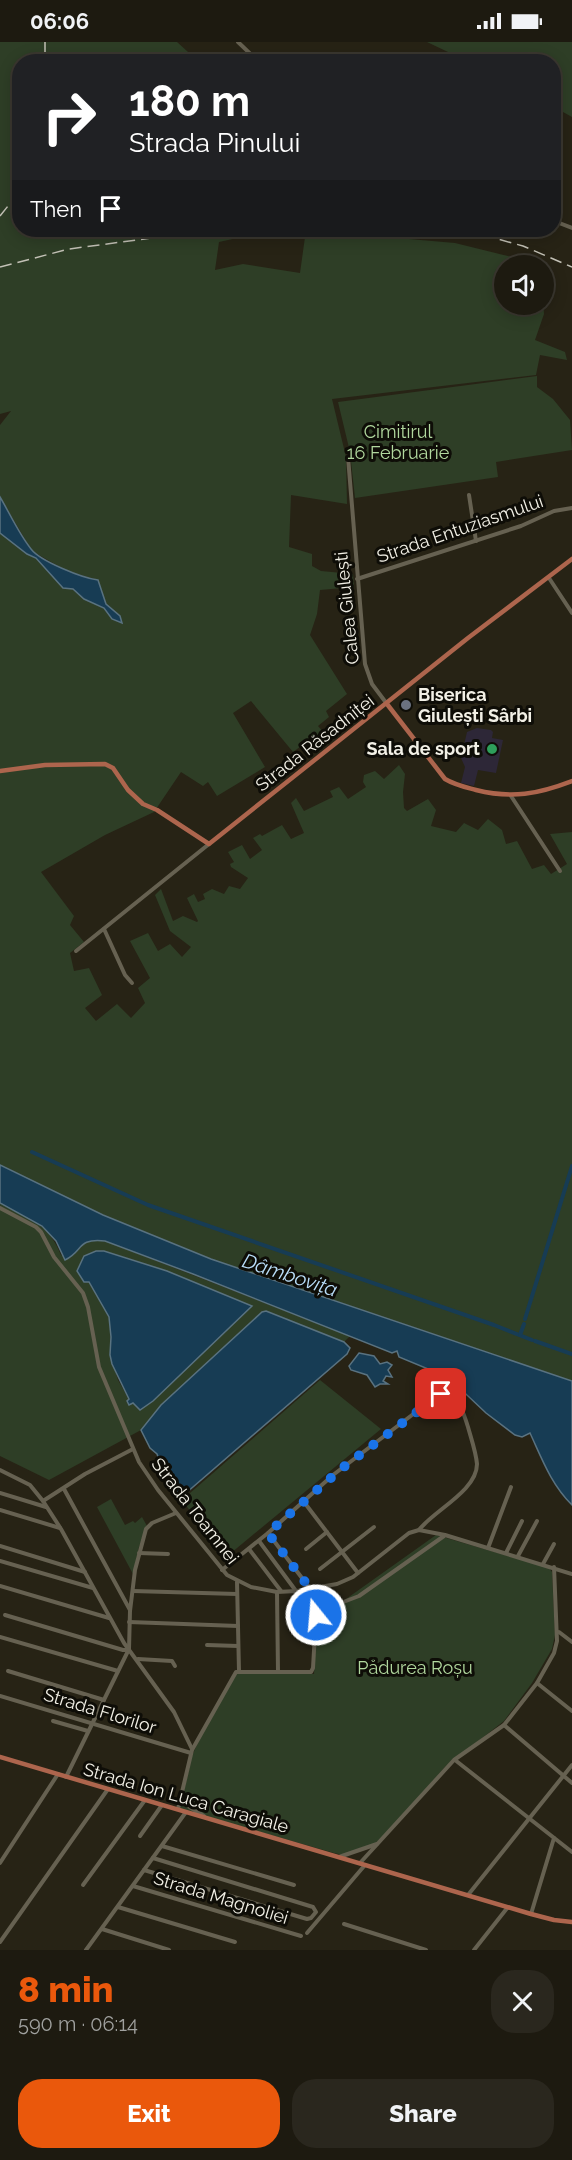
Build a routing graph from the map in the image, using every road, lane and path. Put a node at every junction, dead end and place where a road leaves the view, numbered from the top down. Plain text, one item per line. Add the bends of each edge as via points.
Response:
1 (238, 42) edge
2 (251, 54) edge
3 (348, 457) dead end
4 (468, 495) dead end
5 (572, 507) edge
6 (477, 541) junction
7 (572, 559) edge
8 (549, 578) junction
9 (357, 579) junction
10 (572, 613) edge
11 (387, 704) junction
12 (0, 771) edge
13 (572, 781) edge
14 (511, 796) junction
15 (209, 844) junction
16 (560, 871) dead end
17 (104, 929) junction
18 (76, 951) dead end
19 (132, 983) dead end
20 (0, 1208) edge
21 (133, 1449) junction
22 (0, 1470) edge
23 (511, 1487) dead end
24 (64, 1488) junction
25 (0, 1493) edge
26 (43, 1501) junction
27 (304, 1502) junction
28 (47, 1507) junction
29 (0, 1510) edge
30 (176, 1513) junction
31 (522, 1521) dead end
32 (537, 1521) dead end
33 (374, 1527) dead end
34 (61, 1529) junction
35 (418, 1530) junction
36 (327, 1532) junction
37 (268, 1533) junction
38 (445, 1535) junction
39 (259, 1541) junction
40 (554, 1544) dead end
41 (0, 1546) edge
42 (488, 1548) junction
43 (249, 1549) junction
44 (306, 1549) dead end
45 (342, 1552) junction
46 (139, 1553) junction
47 (506, 1553) junction
48 (168, 1554) dead end
49 (518, 1556) junction
50 (0, 1561) edge
51 (543, 1564) junction
52 (555, 1567) junction
53 (320, 1569) dead end
54 (222, 1570) junction
55 (85, 1572) junction
56 (358, 1573) junction
57 (572, 1574) edge
58 (237, 1582) junction
59 (0, 1587) edge
60 (93, 1588) junction
61 (309, 1590) junction
62 (133, 1591) junction
63 (297, 1591) junction
64 (279, 1592) junction
65 (237, 1594) junction
66 (130, 1611) junction
67 (5, 1615) dead end
68 (316, 1615) junction
69 (110, 1618) junction
70 (129, 1622) junction
71 (238, 1626) junction
72 (558, 1631) junction
73 (0, 1637) edge
74 (572, 1642) edge
75 (207, 1645) dead end
76 (238, 1646) junction
77 (129, 1649) junction
78 (137, 1659) junction
79 (175, 1666) dead end
80 (8, 1671) dead end
81 (118, 1671) junction
82 (239, 1671) junction
83 (278, 1672) junction
84 (537, 1683) junction
85 (0, 1696) edge
86 (104, 1700) junction
87 (572, 1711) edge
88 (53, 1720) dead end
89 (92, 1723) junction
90 (504, 1725) junction
91 (88, 1731) junction
92 (192, 1752) junction
93 (0, 1757) edge
94 (454, 1760) junction
95 (572, 1765) edge
96 (58, 1774) junction
97 (563, 1776) junction
98 (66, 1777) junction
99 (572, 1783) edge
100 (108, 1790) junction
101 (145, 1800) junction
102 (180, 1801) junction
103 (162, 1805) junction
104 (178, 1809) junction
105 (186, 1812) junction
106 (207, 1818) junction
107 (530, 1819) junction
108 (140, 1836) dead end
109 (555, 1838) junction
110 (380, 1843) junction
111 (162, 1846) junction
112 (572, 1852) edge
113 (339, 1857) junction
114 (153, 1858) junction
115 (0, 1863) edge
116 (362, 1864) junction
117 (144, 1870) junction
118 (83, 1885) dead end
119 (294, 1885) dead end
120 (133, 1886) junction
121 (468, 1895) junction
122 (118, 1907) junction
123 (508, 1907) junction
124 (531, 1914) junction
125 (572, 1922) edge
126 (344, 1924) dead end
127 (102, 1929) junction
128 (307, 1933) dead end
129 (301, 1936) dead end
130 (0, 1942) edge
131 (235, 1942) dead end
132 (86, 1950) edge
133 (169, 1950) edge
134 (426, 1950) edge
135 (474, 1950) edge

1 - 2 street
3 - 9 street, Calea Giulești
4 - 6 street
5 - 6 street, Strada Entuziasmului
6 - 9 street, Strada Entuziasmului
7 - 8 main road, Strada Răsadniței
8 - 10 street
8 - 11 main road, Strada Răsadniței
9 - 11 street, Calea Giulești via 367,672
11 - 14 main road, Calea Giulești via 446,779 480,791
11 - 15 main road, Strada Răsadniței
12 - 15 main road via 105,764 113,768 143,804
13 - 14 main road, Calea Giulești via 549,790
14 - 16 street
15 - 17 street, Strada Răsadniței
17 - 18 street, Strada Răsadniței
17 - 19 street
20 - 21 street, Strada Toamnei via 41,1232 54,1257 82,1293 91,1318 97,1360
21 - 24 street
21 - 30 street, Strada Toamnei
22 - 26 street via 30,1485
23 - 42 street
24 - 26 street
24 - 66 street
25 - 28 street
26 - 28 street
27 - 35 street via 350,1462 446,1392 464,1414 476,1467 460,1493
27 - 36 street
27 - 37 street
28 - 34 street
29 - 34 street
30 - 46 street via 150,1524
30 - 54 street, Strada Toamnei
31 - 47 street
32 - 49 street
33 - 45 street
34 - 55 street
35 - 38 street
35 - 56 street
36 - 44 street
36 - 45 street
37 - 39 street
37 - 61 street
38 - 42 street
38 - 68 street via 359,1596
39 - 43 street
39 - 63 street
40 - 51 street
41 - 55 street
42 - 47 street
43 - 54 street
43 - 64 street
45 - 53 street
45 - 56 street
46 - 48 street
46 - 62 street
47 - 49 street
49 - 51 street
50 - 60 street
51 - 52 street
52 - 57 street
52 - 72 street
54 - 58 street, Strada Toamnei
55 - 60 street
56 - 61 street, Strada Toamnei via 347,1581
58 - 64 street, Strada Toamnei
58 - 65 street
59 - 69 street
60 - 69 street
61 - 63 street, Strada Toamnei
61 - 68 street
62 - 65 street
62 - 66 street
63 - 64 street, Strada Toamnei
64 - 83 street
65 - 71 street
66 - 70 street
67 - 77 street
68 - 83 street via 312,1670
69 - 77 street
70 - 71 street
70 - 77 street
71 - 76 street
72 - 74 street
72 - 84 street via 556,1649
73 - 81 street
75 - 76 street
76 - 82 street
77 - 78 street
77 - 81 street
78 - 79 street via 172,1661
78 - 92 street via 174,1712
80 - 86 street
81 - 86 street
82 - 83 street
82 - 92 street
84 - 87 street
84 - 90 street
85 - 89 street, Strada Florilor
86 - 89 street
88 - 91 street
89 - 91 street
89 - 92 street, Strada Florilor
90 - 94 street
90 - 97 street
91 - 98 street
92 - 102 street
93 - 96 main road, Strada Ion Luca Caragiale
94 - 107 street
94 - 110 street
95 - 97 street
96 - 98 main road, Strada Ion Luca Caragiale
96 - 115 street
97 - 99 street
97 - 107 street
98 - 100 main road, Strada Ion Luca Caragiale
100 - 101 main road, Strada Ion Luca Caragiale
100 - 130 street
101 - 103 main road, Strada Ion Luca Caragiale
101 - 118 street
102 - 104 street
102 - 106 street
103 - 104 main road, Strada Ion Luca Caragiale
103 - 108 street
104 - 105 main road, Strada Ion Luca Caragiale
105 - 106 main road, Strada Ion Luca Caragiale
105 - 111 street
106 - 113 main road, Strada Ion Luca Caragiale
107 - 109 street
107 - 121 street
109 - 112 street
109 - 124 street
110 - 113 street
110 - 116 street
111 - 114 street
111 - 119 street
113 - 116 main road, Strada Ion Luca Caragiale
114 - 117 street
114 - 117 street via 313,1907 316,1912 307,1919
116 - 121 main road, Strada Ion Luca Caragiale
116 - 128 street
117 - 120 street
120 - 122 street
120 - 129 street, Strada Magnoliei
121 - 123 main road, Strada Ion Luca Caragiale
122 - 127 street
122 - 131 street
123 - 124 main road, Strada Ion Luca Caragiale
123 - 135 street
124 - 125 main road, Strada Ion Luca Caragiale
126 - 134 street
127 - 132 street
127 - 133 street

